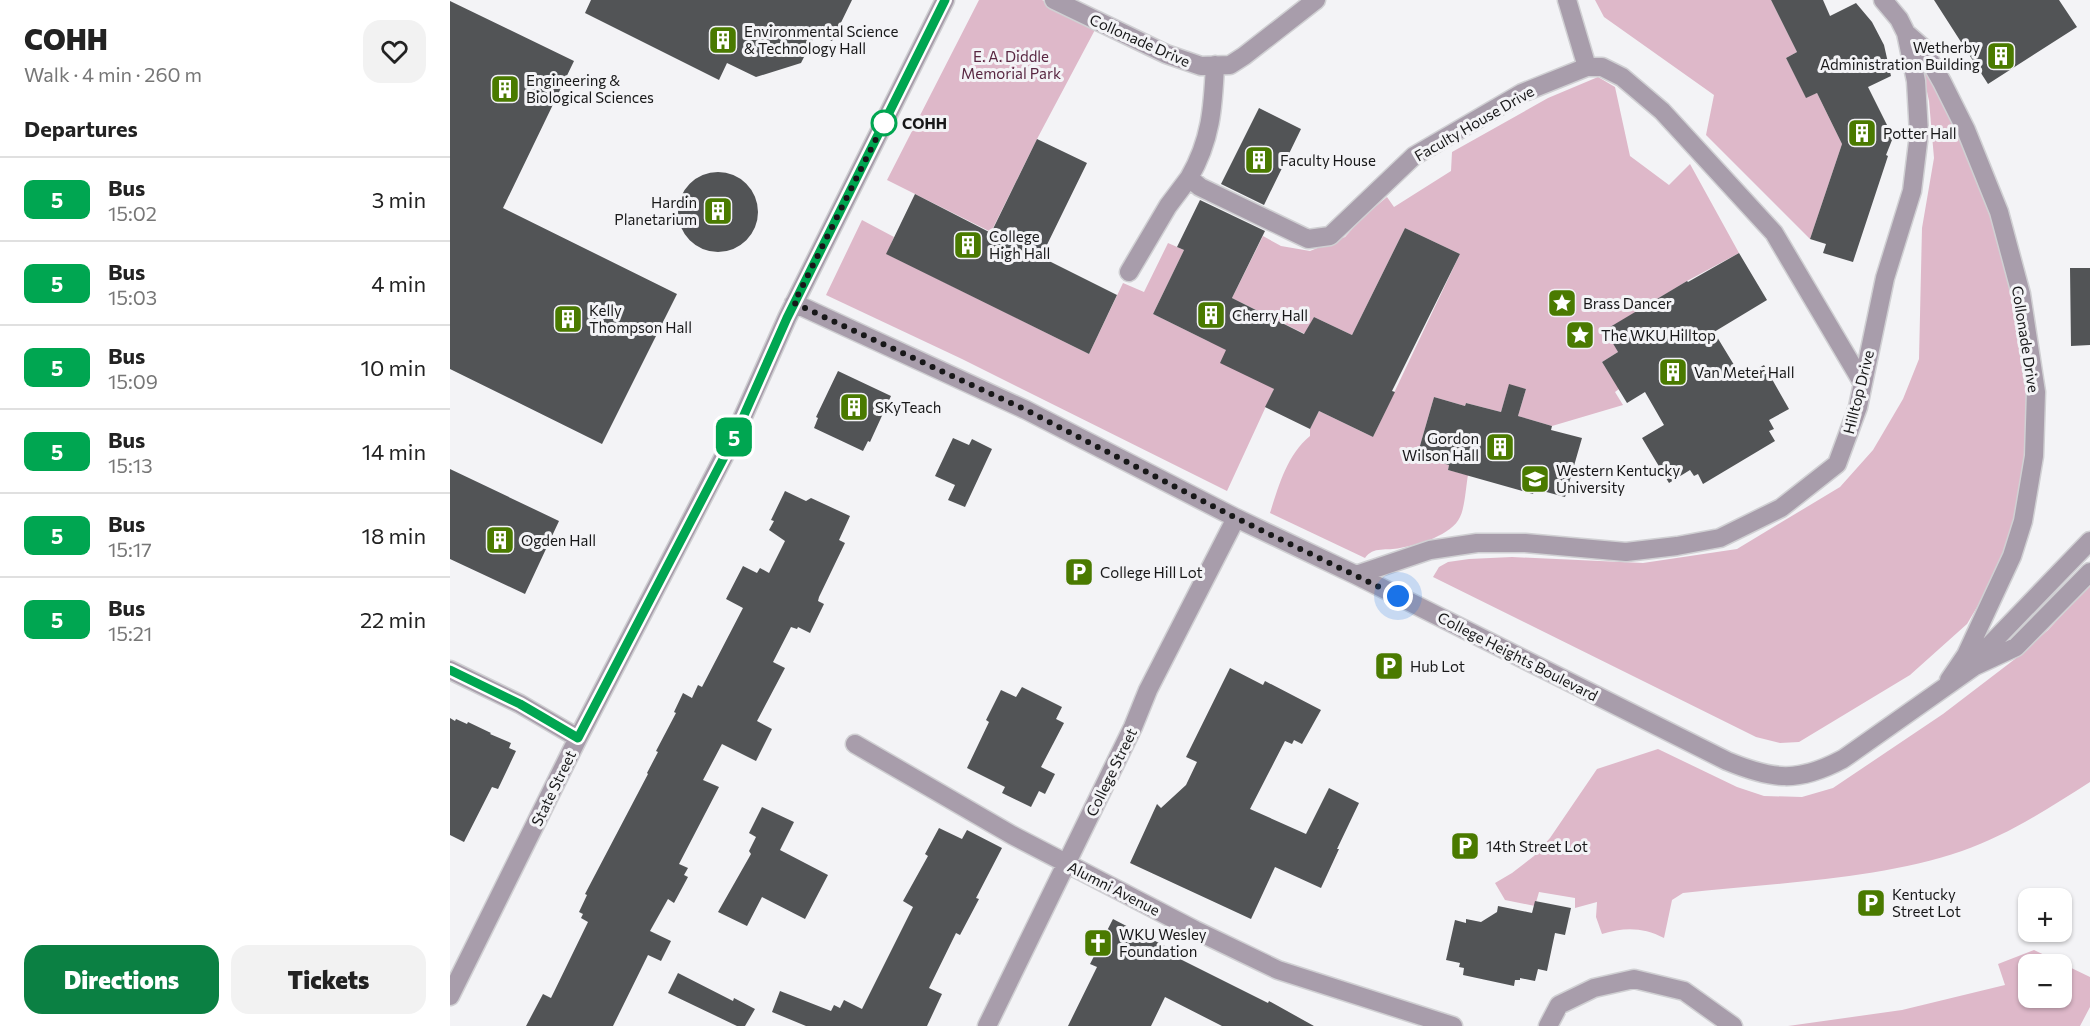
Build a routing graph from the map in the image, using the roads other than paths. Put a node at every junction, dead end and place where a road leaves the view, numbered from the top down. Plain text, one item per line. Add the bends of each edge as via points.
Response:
1 (945, 0) edge
2 (1054, 0) edge
3 (1316, 0) edge
4 (1567, 0) edge
5 (1883, 0) edge
6 (1906, 33) junction
7 (1215, 65) junction
8 (1587, 67) junction
9 (1189, 178) junction
10 (1129, 272) dead end
11 (794, 303) junction
12 (1862, 382) junction
13 (1236, 518) junction
14 (2090, 541) edge
15 (2090, 572) edge
16 (1356, 574) junction
17 (1975, 666) junction
18 (450, 670) edge
19 (1941, 691) junction
20 (578, 738) junction
21 (855, 744) dead end
22 (1065, 863) junction
23 (450, 996) edge
24 (987, 1026) edge
25 (1453, 1026) edge
26 (1548, 1026) edge
27 (1733, 1026) edge

1 - 11 street, State Street
2 - 7 street, Collonade Drive via 1166,54 1201,66
3 - 7 street, Collonade Drive via 1245,56 1230,65
4 - 8 street
5 - 6 street, Collonade Drive
6 - 12 street, Hilltop Drive via 1916,81 1919,134 1912,191 1885,278
6 - 19 street, Collonade Drive via 1922,47 1942,82 1999,212 2021,294 2036,392 2034,456 2023,521 2012,556 1965,655
7 - 9 street via 1212,118 1201,157
8 - 9 street, Faculty House Drive via 1522,93 1414,156 1330,236 1308,239
8 - 12 street via 1602,67 1622,77 1662,111 1774,233
9 - 10 street
11 - 13 street, College Heights Boulevard via 1026,410
11 - 20 street, State Street via 733,440
12 - 16 street, Hilltop Drive via 1858,407 1837,464 1781,508 1720,538 1626,552 1477,543 1430,550
13 - 16 street, College Heights Boulevard
13 - 22 street, College Street
14 - 17 street, College Heights Boulevard via 1985,650
15 - 17 street, College Heights Boulevard via 2016,647
16 - 19 street, College Heights Boulevard via 1755,773 1793,777 1820,771
17 - 19 street, College Heights Boulevard
18 - 20 street
20 - 23 street, State Street
21 - 22 street, Alumni Avenue
22 - 24 street, College Street
22 - 25 street, Alumni Avenue via 1278,970
26 - 27 street via 1558,1005 1594,988 1634,979 1684,991

